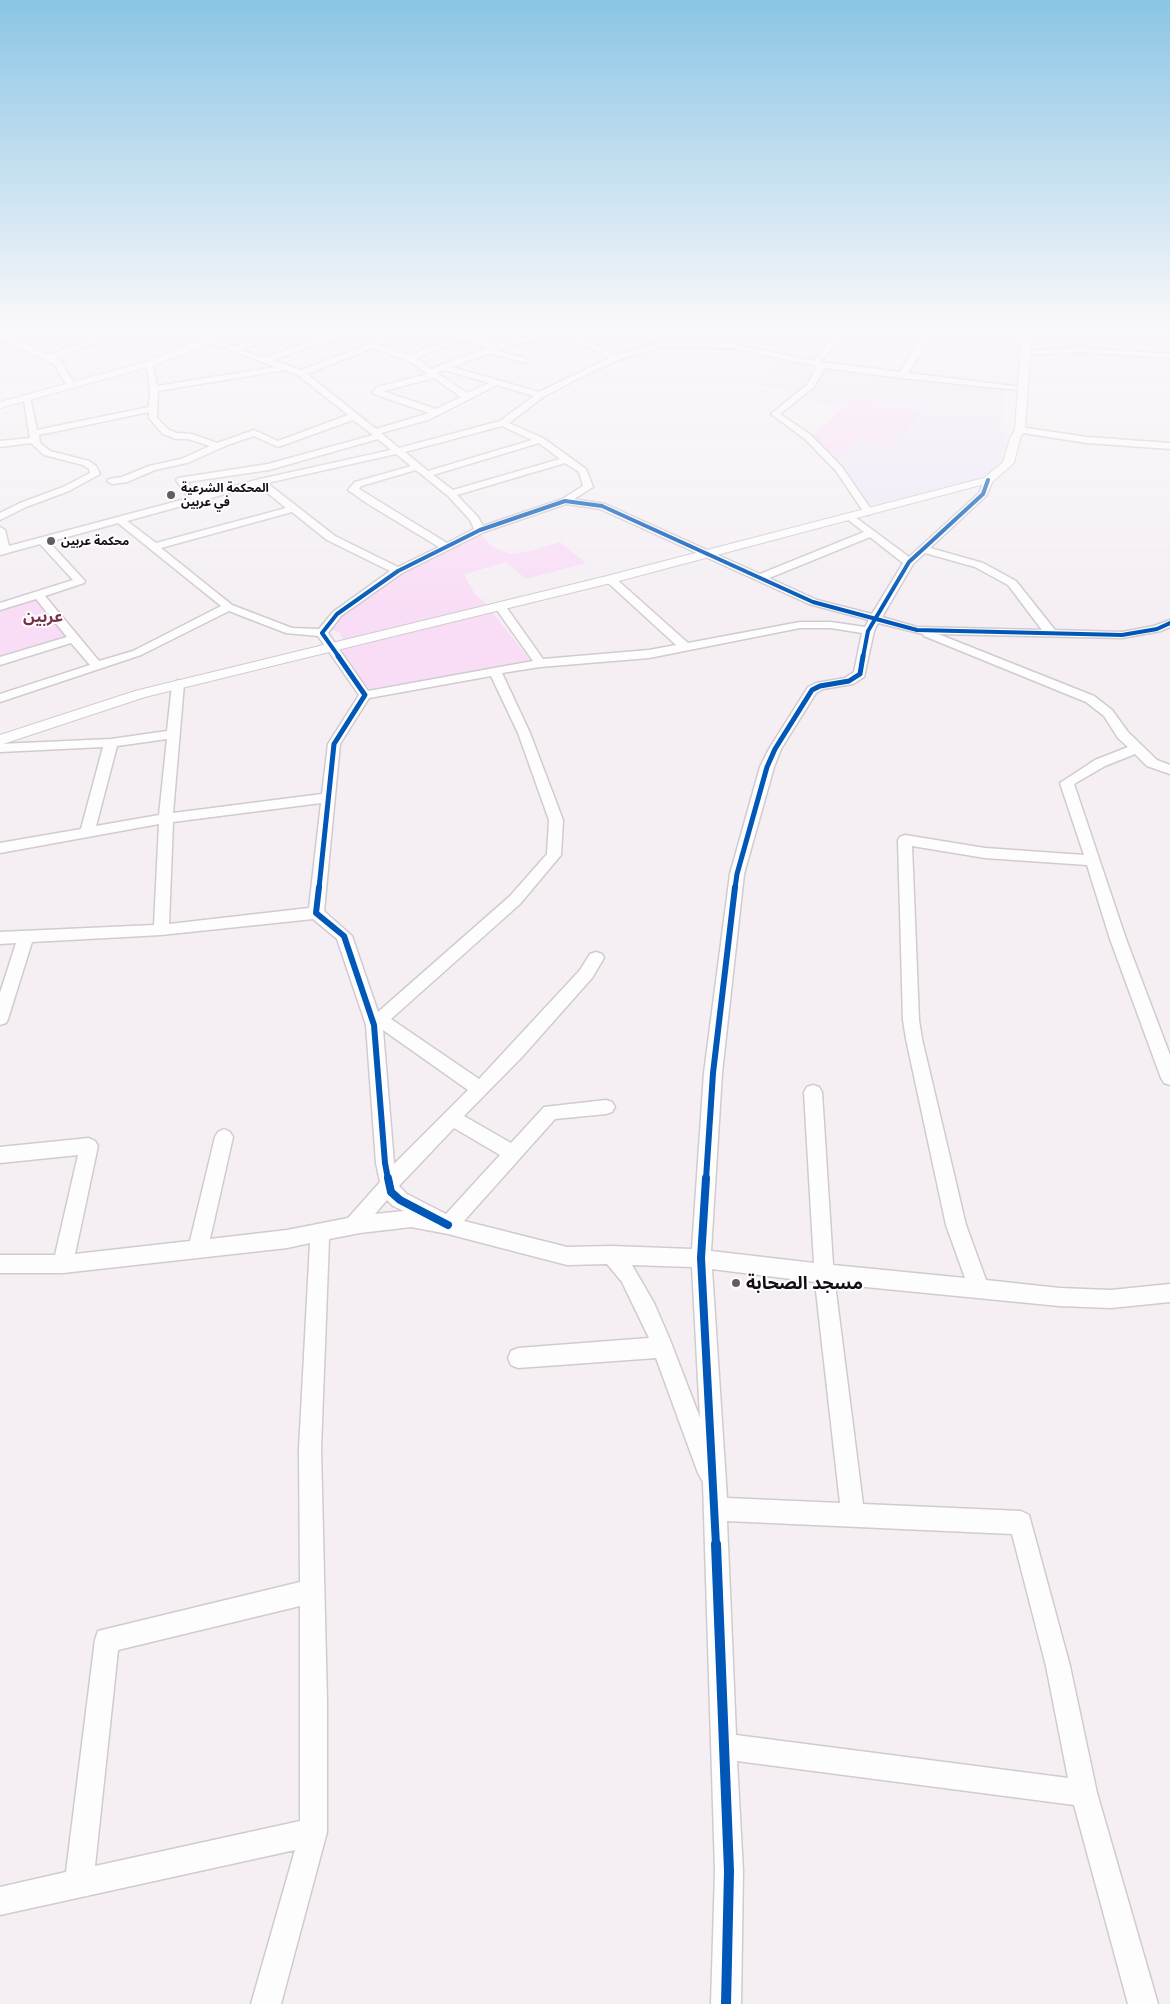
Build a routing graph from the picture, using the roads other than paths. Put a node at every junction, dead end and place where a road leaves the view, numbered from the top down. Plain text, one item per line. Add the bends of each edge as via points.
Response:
1 (31, 421) edge
2 (104, 421) edge
3 (155, 421) edge
4 (343, 421) edge
5 (361, 421) edge
6 (417, 421) edge
7 (506, 421) edge
8 (784, 421) edge
9 (1010, 421) edge
10 (1019, 421) edge
11 (503, 423) junction
12 (377, 434) junction
13 (1018, 434) junction
14 (34, 437) junction
15 (540, 440) junction
16 (0, 444) edge
17 (218, 446) junction
18 (1170, 446) edge
19 (398, 451) junction
20 (568, 458) junction
21 (422, 471) junction
22 (988, 480) junction
23 (112, 481) dead end
24 (260, 482) junction
25 (451, 494) junction
26 (194, 499) junction
27 (565, 501) junction
28 (292, 509) junction
29 (868, 512) junction
30 (0, 517) edge
31 (851, 517) junction
32 (119, 519) junction
33 (0, 530) edge
34 (480, 530) junction
35 (870, 533) junction
36 (42, 540) junction
37 (154, 547) junction
38 (447, 547) junction
39 (922, 549) junction
40 (2, 552) edge
41 (708, 554) junction
42 (909, 562) junction
43 (398, 571) junction
44 (759, 578) junction
45 (610, 579) junction
46 (38, 594) junction
47 (500, 606) junction
48 (0, 607) edge
49 (228, 607) junction
50 (1170, 623) edge
51 (872, 625) junction
52 (917, 630) junction
53 (322, 633) junction
54 (1051, 633) junction
55 (74, 638) junction
56 (331, 646) junction
57 (686, 647) junction
58 (0, 661) edge
59 (540, 663) junction
60 (97, 666) junction
61 (495, 671) junction
62 (178, 684) junction
63 (365, 695) junction
64 (0, 698) edge
65 (175, 734) junction
66 (0, 740) edge
67 (111, 743) junction
68 (0, 748) edge
69 (1137, 748) junction
70 (1170, 770) edge
71 (328, 798) junction
72 (166, 818) junction
73 (88, 832) junction
74 (0, 848) edge
75 (1094, 861) junction
76 (316, 913) junction
77 (161, 930) junction
78 (0, 938) edge
79 (25, 938) junction
80 (596, 958) dead end
81 (0, 1019) edge
82 (377, 1023) junction
83 (1170, 1078) edge
84 (481, 1089) junction
85 (813, 1092) dead end
86 (606, 1106) dead end
87 (452, 1118) junction
88 (224, 1137) dead end
89 (512, 1153) junction
90 (0, 1155) edge
91 (390, 1184) junction
92 (354, 1225) junction
93 (448, 1225) junction
94 (320, 1231) junction
95 (198, 1249) junction
96 (612, 1254) junction
97 (701, 1258) junction
98 (0, 1264) edge
99 (63, 1264) junction
100 (824, 1274) junction
101 (979, 1289) junction
102 (1170, 1293) edge
103 (663, 1347) junction
104 (518, 1358) dead end
105 (716, 1500) junction
106 (853, 1515) junction
107 (312, 1591) junction
108 (724, 1746) junction
109 (1084, 1793) junction
110 (312, 1832) junction
111 (79, 1883) junction
112 (0, 1901) edge
113 (266, 2004) edge
114 (726, 2004) edge
115 (1143, 2004) edge

1 - 14 street
2 - 14 street
3 - 17 street via 166,432
4 - 17 street via 278,444 254,433
5 - 12 street
6 - 12 street
7 - 11 street
8 - 29 street via 808,437 839,469
9 - 13 main road via 1009,428
10 - 13 main road
11 - 15 street
11 - 19 street
12 - 19 street
12 - 26 street via 269,466 181,480
13 - 18 street
13 - 22 main road via 1008,463
14 - 16 street
14 - 30 street via 36,444 47,453 86,463 94,468 95,474
15 - 20 street
15 - 21 street
17 - 23 street via 184,462
19 - 21 street
19 - 24 street
20 - 25 street
20 - 27 street via 583,471 588,487
21 - 25 street
21 - 38 street via 358,484 353,490
22 - 29 main road
22 - 39 street via 983,494
24 - 26 street
24 - 28 street
25 - 34 street
26 - 32 street
27 - 34 street
27 - 41 street via 602,506
28 - 37 street
28 - 43 street via 331,538
29 - 31 main road
31 - 35 street
31 - 41 main road
32 - 36 street
32 - 37 street
33 - 40 street
34 - 38 street
35 - 42 street
35 - 44 street
36 - 40 street
36 - 46 street via 80,581
37 - 49 street
38 - 43 street
39 - 42 street
39 - 54 street via 979,565 1012,583
41 - 44 street
41 - 45 main road
42 - 51 street
43 - 53 street via 337,614
44 - 51 street
45 - 47 main road
45 - 57 street
46 - 48 street
46 - 55 street
47 - 56 main road
47 - 59 street
49 - 53 street via 290,631
49 - 60 street via 137,653
50 - 54 street via 1157,630 1122,635
51 - 52 street
51 - 57 street via 800,625
51 - 97 street via 860,674 849,681 812,690 775,749 742,852 712,1074
52 - 54 street
52 - 69 street via 1090,698 1108,713
53 - 56 street
55 - 58 street
55 - 60 street
56 - 62 main road
56 - 63 street
57 - 59 street via 649,654
59 - 61 street
60 - 64 street
61 - 63 street
61 - 82 street via 524,733 556,820 554,855 515,900
62 - 65 street
62 - 66 main road
63 - 71 street via 334,744
65 - 67 street
65 - 72 street
67 - 68 street
67 - 73 street
69 - 70 street via 1152,764
69 - 75 street via 1100,763 1067,783
71 - 72 street
71 - 76 street
72 - 73 street
72 - 77 street
73 - 74 street
75 - 83 street via 1118,938
75 - 101 street via 985,853 905,840 911,1020 956,1225
76 - 77 street
76 - 82 street via 344,936
77 - 79 street
78 - 79 street
79 - 81 street
80 - 84 street via 586,974
82 - 84 street
82 - 91 street via 385,1163
84 - 87 street
85 - 100 street
86 - 89 street via 550,1112
87 - 89 street
87 - 91 street
88 - 95 street
89 - 93 street
90 - 99 street via 90,1146
91 - 92 street
91 - 93 street via 391,1192 400,1200
92 - 93 street via 410,1219
92 - 94 street
93 - 96 street via 567,1256
94 - 95 street via 287,1239
94 - 107 street via 310,1449
95 - 99 street
96 - 97 street
96 - 103 street via 647,1310
97 - 100 street
97 - 105 street
98 - 99 street
100 - 101 street
100 - 106 street
101 - 102 street via 1111,1300
103 - 104 street
103 - 105 street
105 - 106 street
105 - 108 street
106 - 109 street via 1022,1523 1058,1666
107 - 110 street
107 - 111 street via 107,1640
108 - 109 street
108 - 114 street via 729,1871
109 - 115 street
110 - 111 street
110 - 113 street
111 - 112 street

